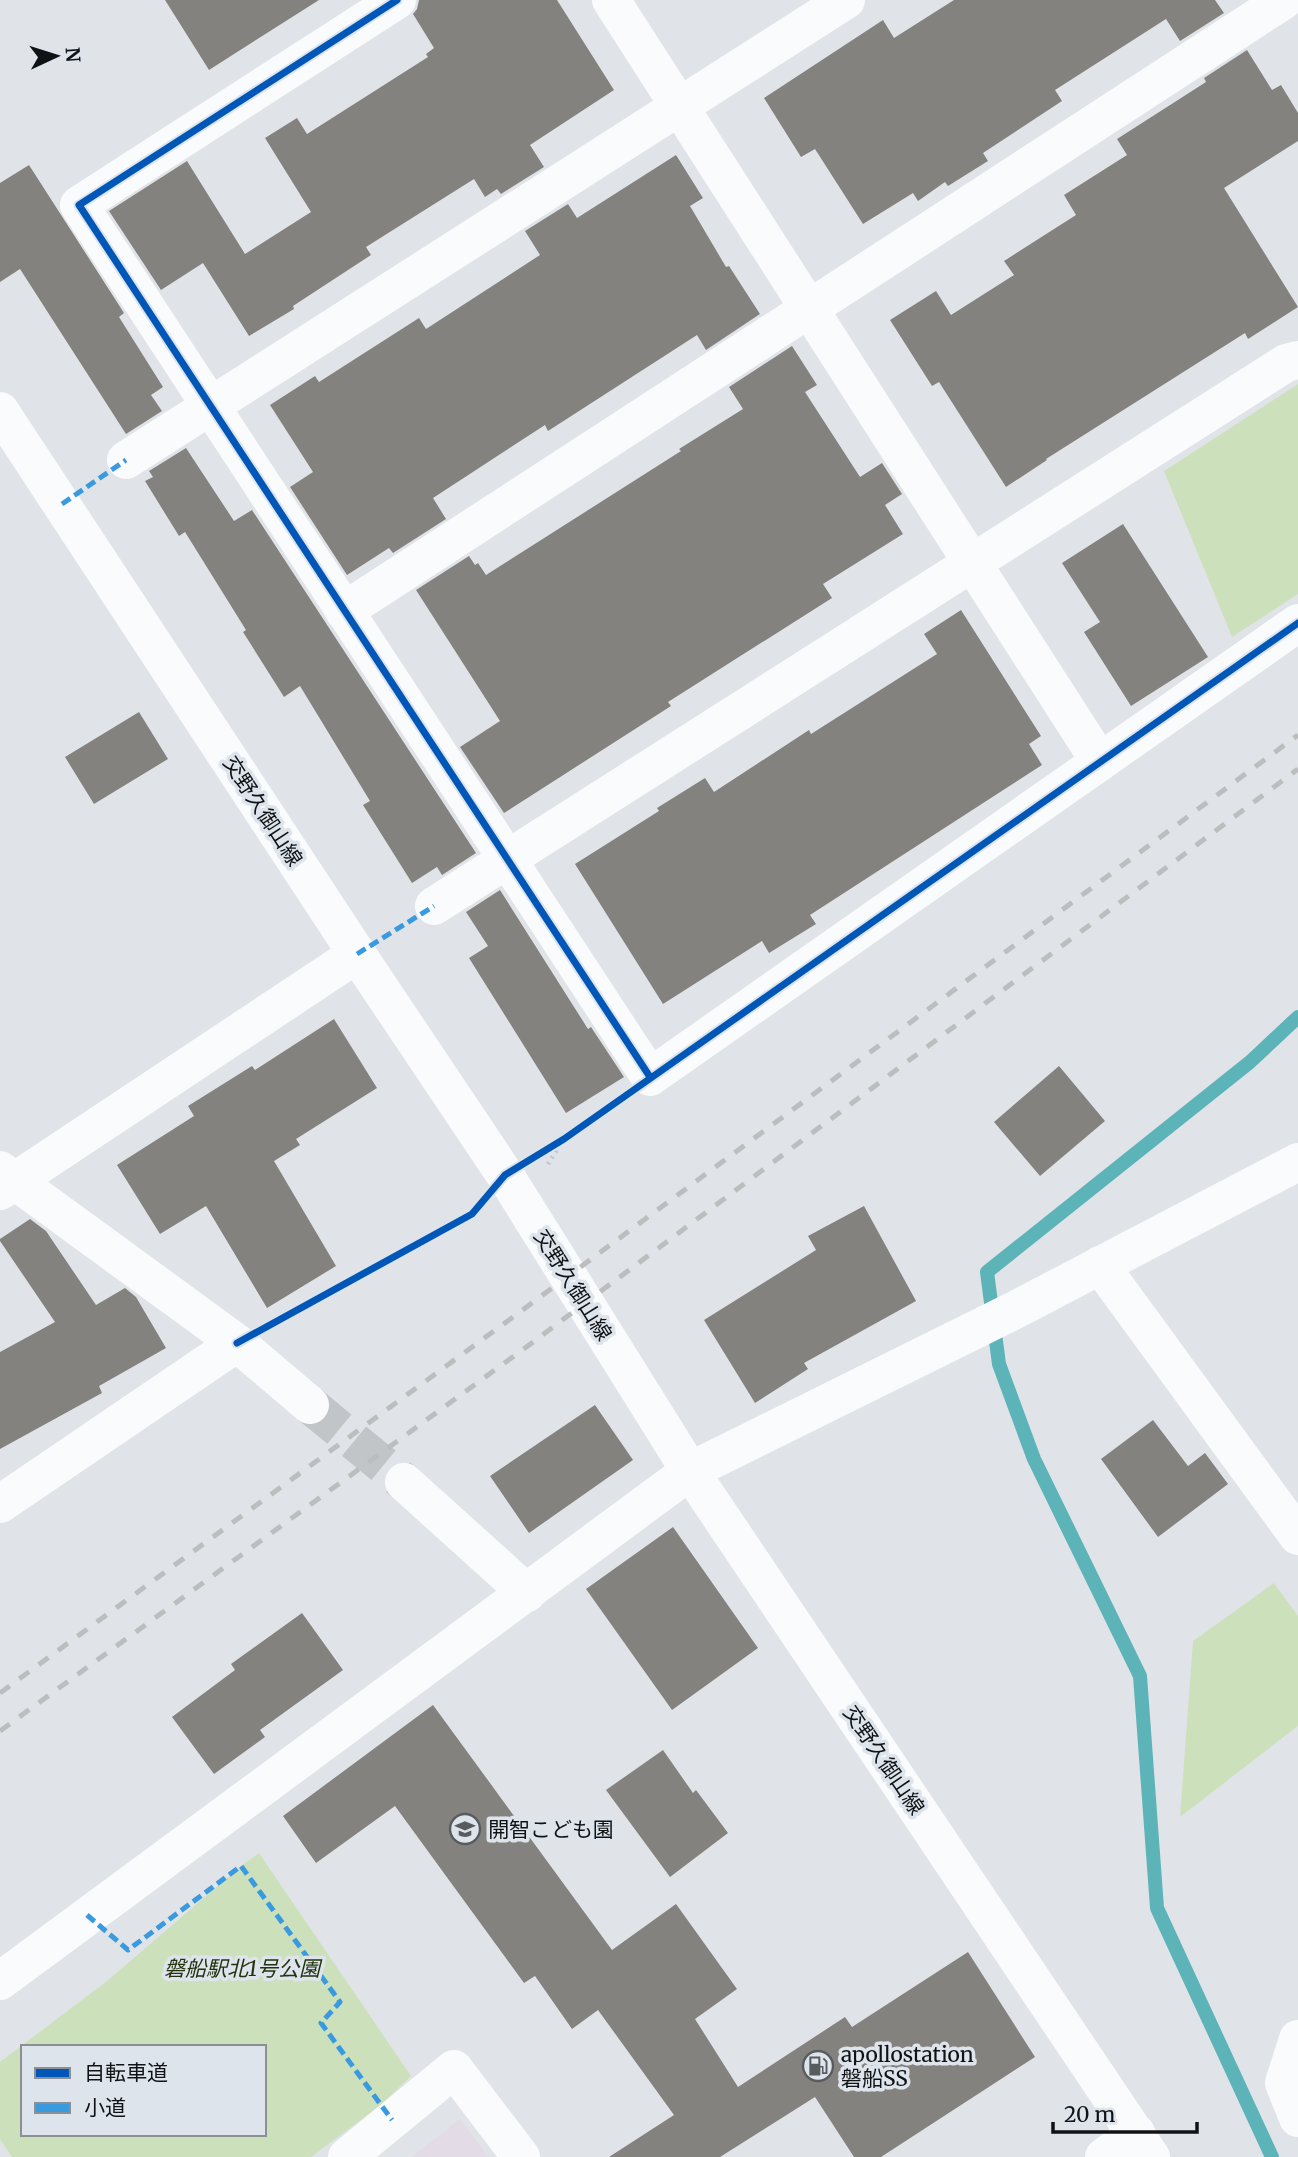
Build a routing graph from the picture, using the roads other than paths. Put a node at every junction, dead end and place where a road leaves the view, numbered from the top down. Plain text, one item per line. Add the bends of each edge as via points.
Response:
1 (397, 0) edge
2 (611, 0) edge
3 (846, 0) edge
4 (1284, 0) edge
5 (679, 107) junction
6 (809, 309) junction
7 (1298, 360) edge
8 (210, 407) junction
9 (0, 411) edge
10 (126, 460) dead end
11 (972, 563) junction
12 (344, 611) junction
13 (1298, 623) edge
14 (1100, 762) junction
15 (506, 859) junction
16 (434, 906) dead end
17 (357, 954) junction
18 (1298, 1162) edge
19 (5, 1181) edge
20 (1100, 1265) junction
21 (237, 1343) junction
22 (310, 1405) tunnel mouth
23 (690, 1472) junction
24 (404, 1482) tunnel mouth
25 (0, 1504) edge
26 (1292, 1515) edge
27 (527, 1593) junction
28 (0, 1981) edge
29 (1298, 2039) edge
30 (1298, 2118) edge
31 (1143, 2145) edge
32 (347, 2157) edge
33 (521, 2157) edge
34 (1104, 2157) edge

1 - 8 street via 79,205
2 - 5 street
3 - 5 street
4 - 6 street
5 - 6 street
5 - 8 street
6 - 11 street
6 - 12 street
7 - 11 street via 1286,363
8 - 10 street
8 - 12 street
9 - 17 street, 交野久御山線
11 - 14 street
11 - 15 street
12 - 15 street
13 - 14 street
14 - 15 street via 650,1077
15 - 16 street
17 - 19 street
17 - 23 street, 交野久御山線 via 505,1175
18 - 20 street
19 - 21 street
20 - 23 street
20 - 26 street
21 - 22 street
21 - 25 street
23 - 27 street
23 - 31 street, 交野久御山線
24 - 27 street
27 - 28 street
29 - 30 street via 1284,2083
31 - 34 street
32 - 33 street via 454,2068

